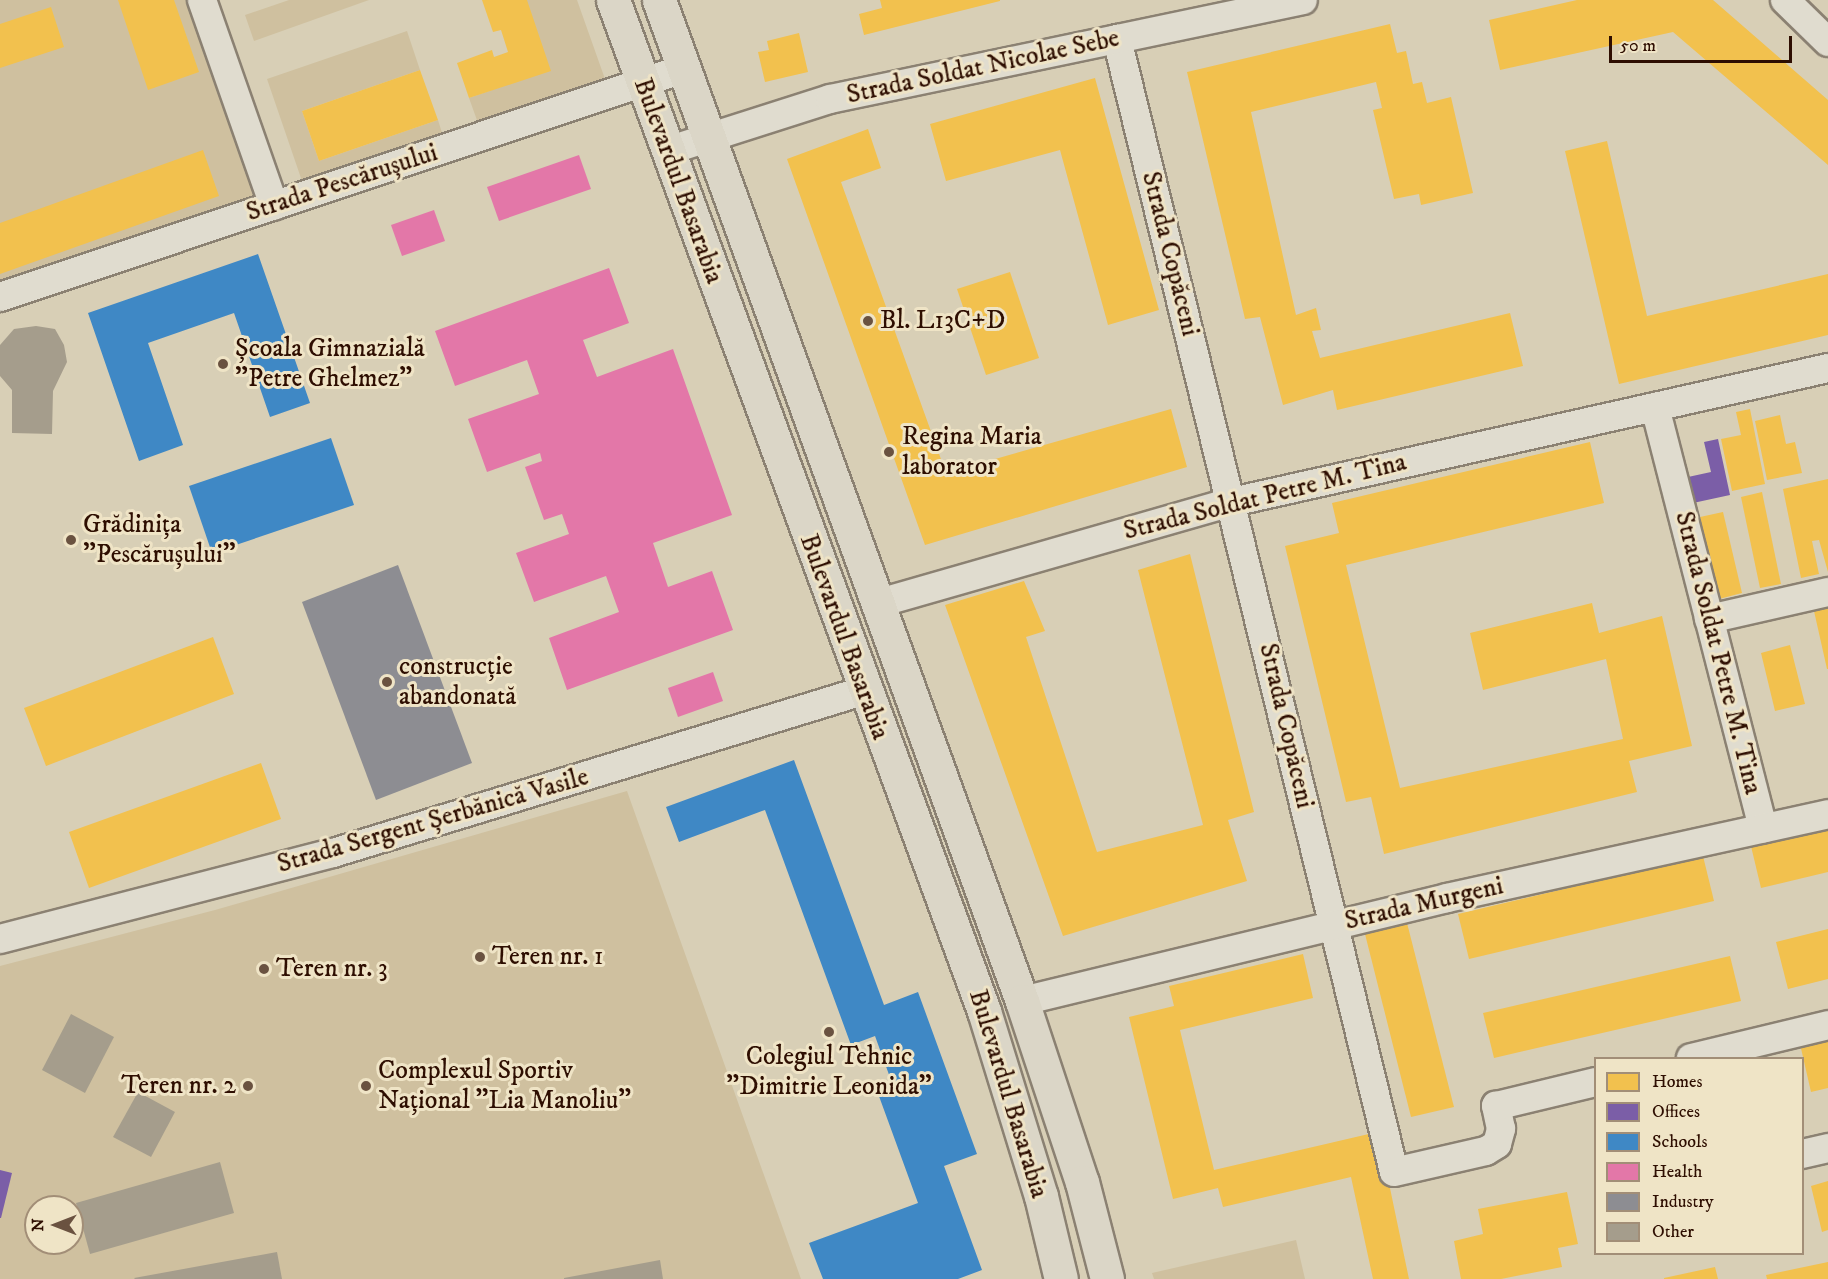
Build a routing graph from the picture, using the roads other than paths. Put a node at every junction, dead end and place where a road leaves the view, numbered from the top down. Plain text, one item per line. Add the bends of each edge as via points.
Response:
1 (202, 0) edge
2 (613, 0) edge
3 (659, 0) edge
4 (1303, 0) edge
5 (1785, 0) edge
6 (1116, 39) junction
7 (1828, 42) edge
8 (683, 69) junction
9 (643, 82) junction
10 (708, 136) junction
11 (667, 151) junction
12 (274, 206) junction
13 (0, 297) edge
14 (1828, 368) edge
15 (1655, 408) junction
16 (1232, 502) junction
17 (1828, 592) edge
18 (879, 603) junction
19 (1709, 619) junction
20 (863, 691) junction
21 (1828, 814) edge
22 (1763, 828) junction
23 (1334, 925) junction
24 (0, 939) edge
25 (1022, 1001) junction
26 (1828, 1025) edge
27 (1699, 1057) edge
28 (1594, 1082) edge
29 (1828, 1148) edge
30 (1804, 1154) edge
31 (1061, 1279) edge
32 (1107, 1279) edge

1 - 12 street
2 - 9 main road, Bulevardul Basarabia
3 - 8 main road, Bulevardul Basarabia
4 - 6 street, Strada Soldat Nicolae Sebe
5 - 7 street
6 - 10 street, Strada Soldat Nicolae Sebe via 830,99
6 - 16 street, Strada Copăceni
8 - 9 street, Strada Pescărușului
8 - 10 main road, Bulevardul Basarabia
9 - 11 main road, Bulevardul Basarabia
9 - 12 street, Strada Pescărușului
10 - 11 street, Strada Soldat Nicolae Sebe
10 - 18 main road, Bulevardul Basarabia
11 - 20 main road, Bulevardul Basarabia
12 - 13 street, Strada Pescărușului
14 - 15 street, Strada Soldat Petre M. Tina
15 - 16 street, Strada Soldat Petre M. Tina
15 - 19 street, Strada Soldat Petre M. Tina
16 - 18 street, Strada Soldat Petre M. Tina
16 - 23 street, Strada Copăceni
17 - 19 street
18 - 25 main road, Bulevardul Basarabia
19 - 22 street, Strada Soldat Petre M. Tina
20 - 24 street, Strada Sergent Șerbănică Vasile via 333,853
20 - 31 main road, Bulevardul Basarabia via 984,1011 1041,1196
21 - 22 street, Strada Murgeni
22 - 23 street, Strada Murgeni
23 - 25 street, Strada Murgeni
23 - 28 street, Strada Copăceni via 1394,1172 1485,1151 1497,1144 1501,1129 1496,1106
25 - 32 main road, Bulevardul Basarabia via 1082,1182
26 - 27 street
29 - 30 street

